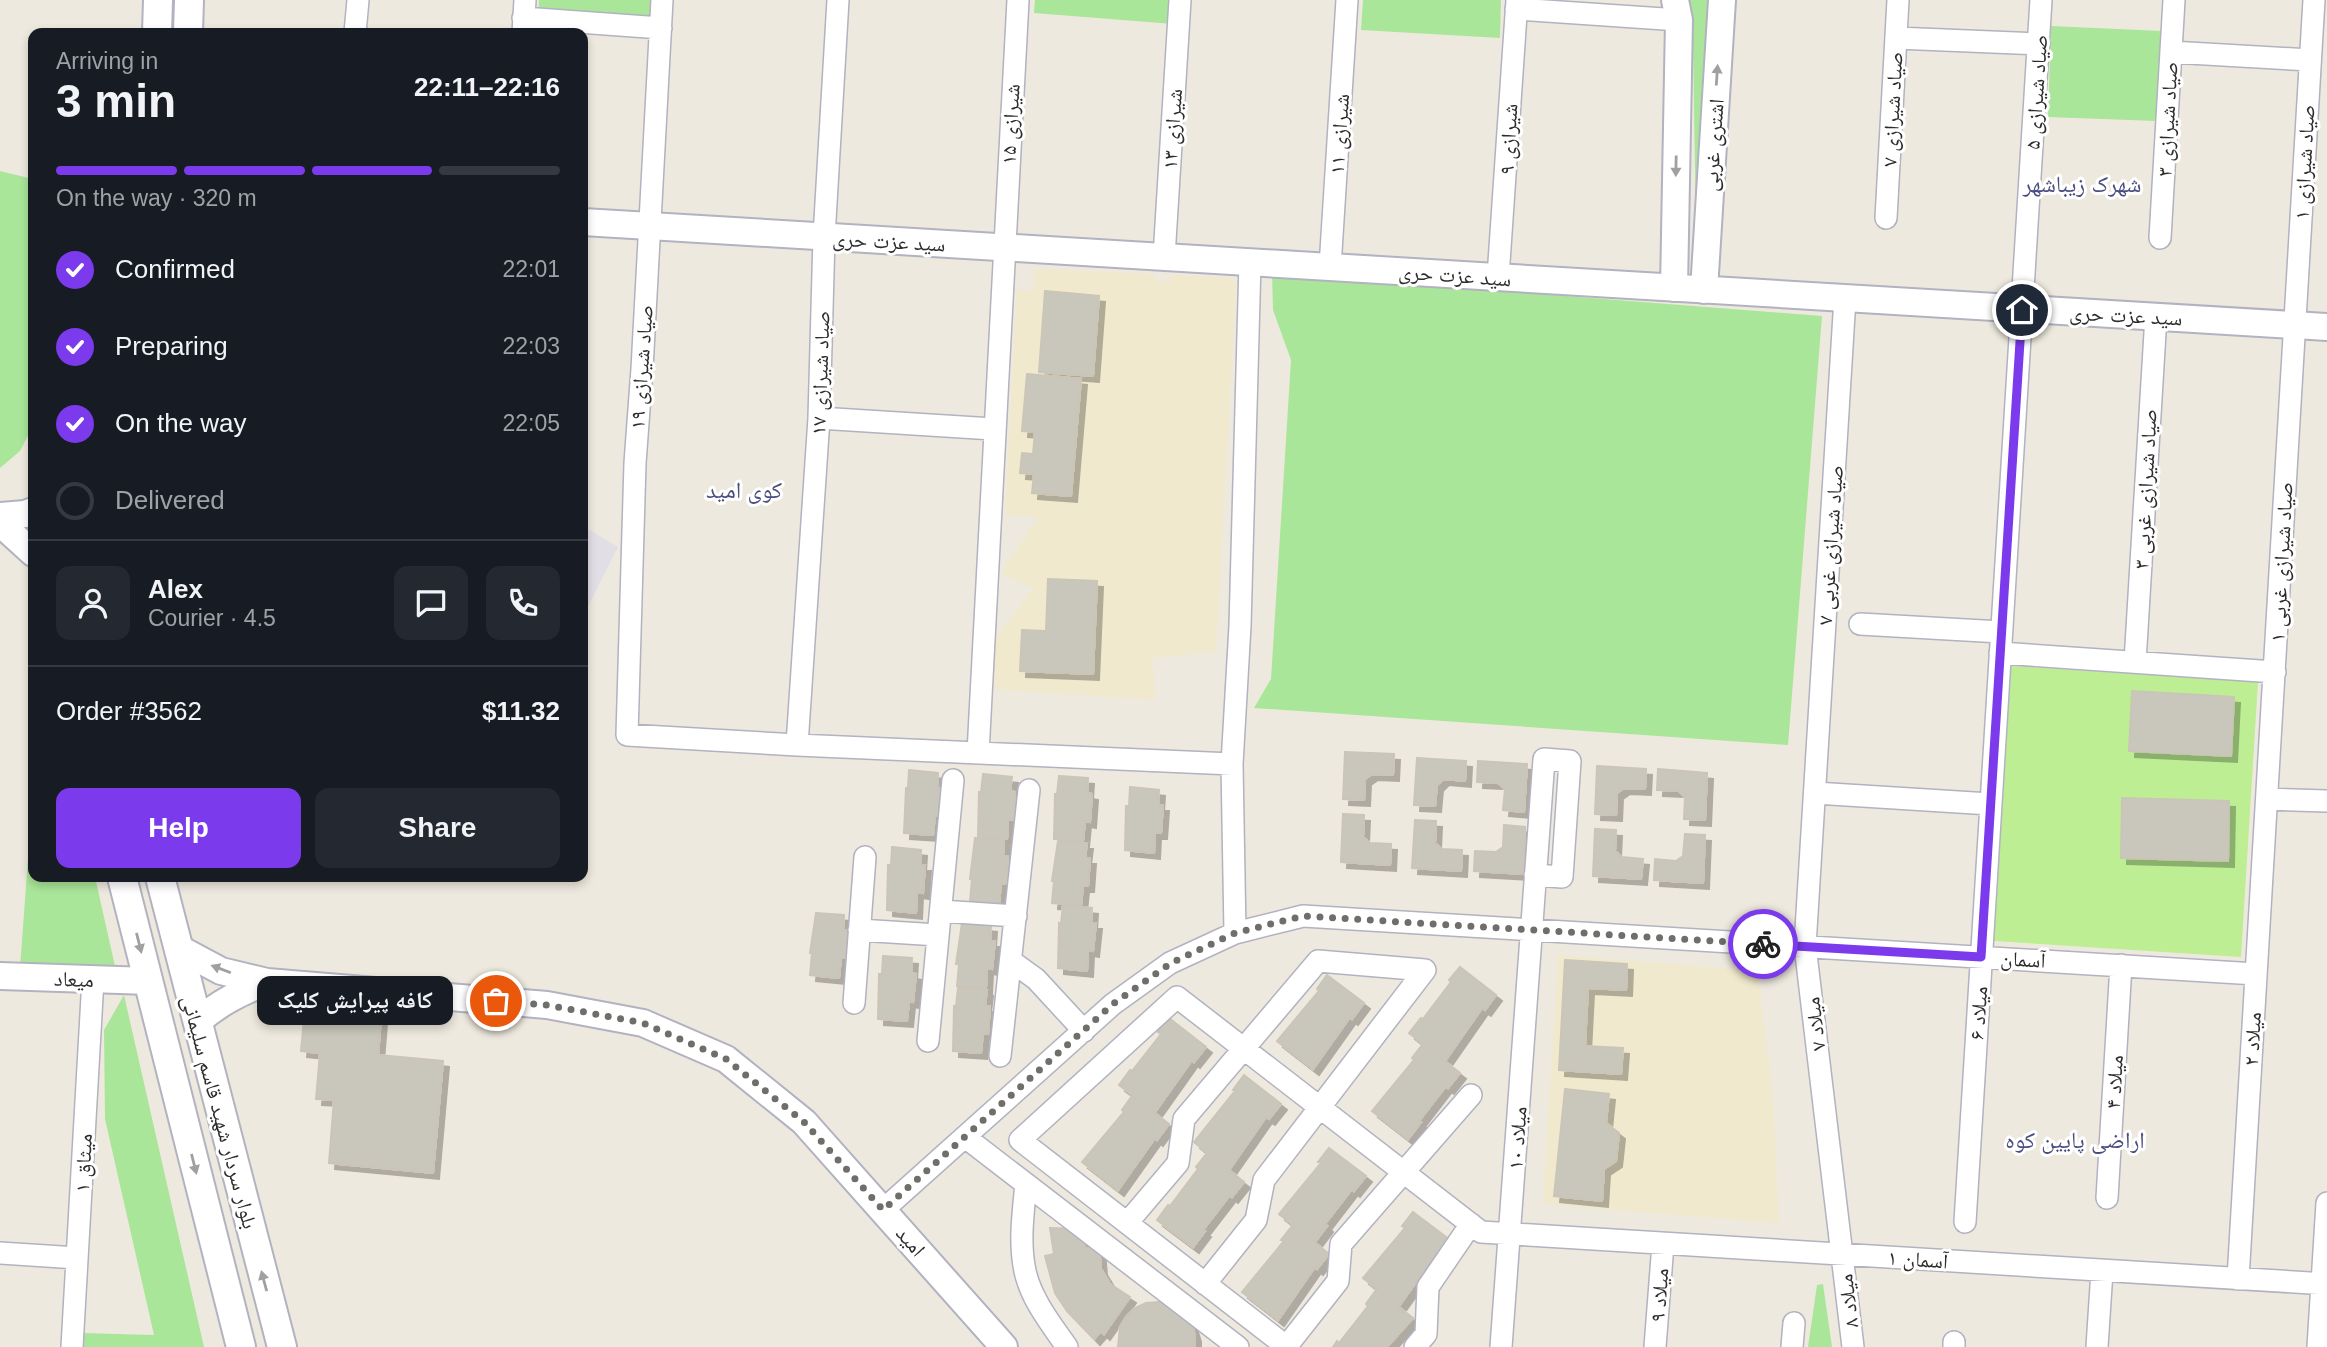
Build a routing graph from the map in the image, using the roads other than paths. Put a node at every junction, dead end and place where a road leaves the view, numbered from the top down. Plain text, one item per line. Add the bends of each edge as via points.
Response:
1 (158, 0) edge
2 (189, 0) edge
3 (358, 0) edge
4 (662, 0) edge
5 (838, 0) edge
6 (1018, 0) edge
7 (1180, 0) edge
8 (1347, 0) edge
9 (1722, 0) edge
10 (1898, 0) edge
11 (2041, 0) edge
12 (2174, 0) edge
13 (2314, 0) edge
14 (1516, 5) edge
15 (1677, 10) edge
16 (524, 17) edge
17 (157, 28) edge
18 (187, 28) edge
19 (355, 28) edge
20 (661, 28) junction
21 (1896, 38) junction
22 (2039, 44) junction
23 (2171, 52) junction
24 (2310, 60) junction
25 (1886, 218) dead end
26 (588, 222) edge
27 (650, 226) junction
28 (824, 237) junction
29 (2160, 238) dead end
30 (1675, 245) junction
31 (1003, 247) junction
32 (1706, 249) junction
33 (1164, 257) junction
34 (1250, 262) junction
35 (1330, 267) junction
36 (1498, 277) junction
37 (1674, 288) junction
38 (1704, 290) junction
39 (1845, 298) junction
40 (2022, 310) junction
41 (2156, 316) junction
42 (2295, 325) junction
43 (2327, 327) edge
44 (819, 418) junction
45 (993, 429) junction
46 (28, 513) edge
47 (0, 516) edge
48 (0, 523) edge
49 (28, 548) edge
50 (1860, 624) dead end
51 (2000, 642) junction
52 (2135, 662) junction
53 (2274, 672) junction
54 (797, 745) junction
55 (978, 753) junction
56 (1232, 764) junction
57 (953, 780) dead end
58 (1029, 790) dead end
59 (1815, 793) junction
60 (2267, 799) junction
61 (2327, 801) edge
62 (1990, 804) junction
63 (865, 857) dead end
64 (1535, 875) junction
65 (123, 882) edge
66 (161, 882) edge
67 (941, 911) junction
68 (1016, 916) junction
69 (859, 930) junction
70 (1532, 930) junction
71 (1235, 933) junction
72 (939, 935) junction
73 (1805, 946) junction
74 (178, 948) junction
75 (1981, 957) junction
76 (1011, 961) junction
77 (2121, 965) junction
78 (2256, 974) junction
79 (0, 976) edge
80 (93, 979) junction
81 (149, 981) junction
82 (267, 982) junction
83 (853, 1003) dead end
84 (197, 1022) junction
85 (1084, 1031) junction
86 (928, 1041) dead end
87 (1244, 1048) junction
88 (1000, 1056) dead end
89 (1471, 1095) dead end
90 (1320, 1107) junction
91 (965, 1138) junction
92 (1403, 1171) junction
93 (1026, 1184) junction
94 (2107, 1198) dead end
95 (2327, 1203) edge
96 (883, 1210) junction
97 (1965, 1222) dead end
98 (1127, 1223) junction
99 (1471, 1224) junction
100 (1510, 1233) junction
101 (1663, 1244) junction
102 (0, 1253) edge
103 (1842, 1254) junction
104 (77, 1258) junction
105 (2102, 1270) junction
106 (2238, 1279) junction
107 (1205, 1284) junction
108 (2325, 1284) edge
109 (1794, 1323) dead end
110 (72, 1347) edge
111 (241, 1347) edge
112 (282, 1347) edge
113 (1004, 1347) edge
114 (1067, 1347) edge
115 (1238, 1347) edge
116 (1287, 1347) edge
117 (1415, 1347) edge
118 (1502, 1347) edge
119 (1655, 1347) edge
120 (1792, 1347) edge
121 (1853, 1347) edge
122 (2097, 1347) edge
123 (2318, 1347) edge

1 - 17 main road
2 - 18 main road
3 - 19 street
4 - 20 street, صیاد شیرازی ۱۹
5 - 28 street, صیاد شیرازی ۱۷
6 - 31 street, شیرازی ۱۵
7 - 33 street, شیرازی ۱۳
8 - 35 street, شیرازی ۱۱
32 -> 9 street, اشتری غربی
10 - 21 street, صیاد شیرازی ۷
11 - 22 street, صیاد شیرازی ۵
12 - 23 street, صیاد شیرازی ۳
13 - 24 street, صیاد شیرازی ۱
14 - 15 street
14 - 36 street, شیرازی ۹
15 -> 30 street, اشتری غربی
16 - 20 street
20 - 27 street, صیاد شیرازی ۱۹
21 - 22 street
21 - 25 street, صیاد شیرازی ۷
22 - 40 street, صیاد شیرازی ۵
23 - 24 street
23 - 29 street, صیاد شیرازی ۳
24 - 42 street, صیاد شیرازی ۱
26 - 27 street, سید عزت حری
27 - 28 street, سید عزت حری
27 - 54 street, صیاد شیرازی ۱۹ via 635,463 627,735
28 - 31 street, سید عزت حری
28 - 44 street, صیاد شیرازی ۱۷
30 - 32 street via 1689,255
30 - 37 street, اشتری غربی
31 - 33 street, سید عزت حری
31 - 45 street, شیرازی ۱۵
32 - 38 street, اشتری غربی
33 - 34 street, سید عزت حری
34 - 35 street, سید عزت حری
34 - 56 street via 1241,618
35 - 36 street, سید عزت حری
36 - 37 street, سید عزت حری
37 - 38 street, سید عزت حری
38 - 39 street, سید عزت حری
39 - 40 street, سید عزت حری
39 - 59 street, صیاد شیرازی غربی ۷
40 - 41 street, سید عزت حری
40 - 51 street, صیاد شیرازی ۵
41 - 42 street, سید عزت حری
41 - 52 street, صیاد شیرازی غربی ۳
42 - 43 street, سید عزت حری
42 - 53 street, صیاد شیرازی غربی ۱
44 - 45 street
44 - 54 street, صیاد شیرازی ۱۷
45 - 55 street, شیرازی ۱۵
46 - 47 street
48 - 49 street
50 - 51 street
51 - 52 street
51 - 62 street, میلاد ۶
52 - 53 street
53 - 60 street, صیاد شیرازی غربی ۱
54 - 55 street
55 - 56 street
56 - 71 street
57 - 67 street
58 - 68 street
59 - 62 street
59 - 73 street, میلاد ۷
60 - 61 street
60 - 78 street, میلاد ۲
62 - 75 street, میلاد ۶
63 - 69 street
64 - 64 street, میلاد ۱۰ via 1544,759 1570,761 1562,877
64 - 70 street, میلاد ۱۰
65 -> 81 main road, بلوار سردار شهید قاسم سلیمانی
66 - 74 main road, بلوار سردار شهید قاسم سلیمانی
67 - 68 street
67 - 72 street
68 - 76 street
69 - 72 street
69 - 83 street
70 - 71 street, آسمان via 1303,916
70 - 73 street, آسمان
70 - 100 street, میلاد ۱۰
71 - 85 street, آسمان via 1171,963
72 - 86 street
73 - 75 street, آسمان
73 - 103 street, میلاد ۷
82 -> 74 street, امید via 221,971
74 - 84 main road, بلوار سردار شهید قاسم سلیمانی
75 - 77 street, آسمان
75 - 97 street, میلاد ۶
76 - 85 street via 1036,979
76 - 88 street
77 - 78 street, آسمان
77 - 94 street, میلاد ۴
78 - 106 street, میلاد ۲
79 - 80 street, میعاد
80 - 81 street, میعاد
80 - 104 street, میثاق ۱
81 -> 111 main road, بلوار سردار شهید قاسم سلیمانی
82 - 84 street via 218,1004
82 - 96 street, امید via 547,1005 643,1023 726,1059 804,1122
112 -> 84 main road, بلوار سردار شهید قاسم سلیمانی
85 - 91 street, آسمان
87 - 90 street
87 - 90 street via 1318,961 1425,970
87 - 98 street via 1184,1119 1178,1163
87 - 98 street via 1177,997 1020,1140
89 - 92 street
90 - 92 street
90 - 107 street via 1264,1180 1256,1220
91 - 93 street
91 - 96 street, آسمان
92 - 99 street
92 - 116 street via 1341,1244 1338,1281
93 - 114 street via 1021,1228 1025,1272 1041,1310
93 - 115 street
95 - 108 street
96 - 113 street, امید
98 - 107 street
99 - 100 street, آسمان ۱ via 1481,1231
99 - 117 street via 1428,1287 1426,1334
100 - 101 street, آسمان ۱
100 - 118 street, میلاد ۱۰
101 - 103 street, آسمان ۱
101 - 119 street, میلاد ۹
102 - 104 street
103 - 105 street, آسمان ۱
103 - 121 street, میلاد ۸
104 - 110 street, میثاق ۱
105 - 106 street, آسمان ۱
105 - 122 street
106 - 108 street, آسمان ۱
107 - 116 street
108 - 123 street
109 - 120 street

